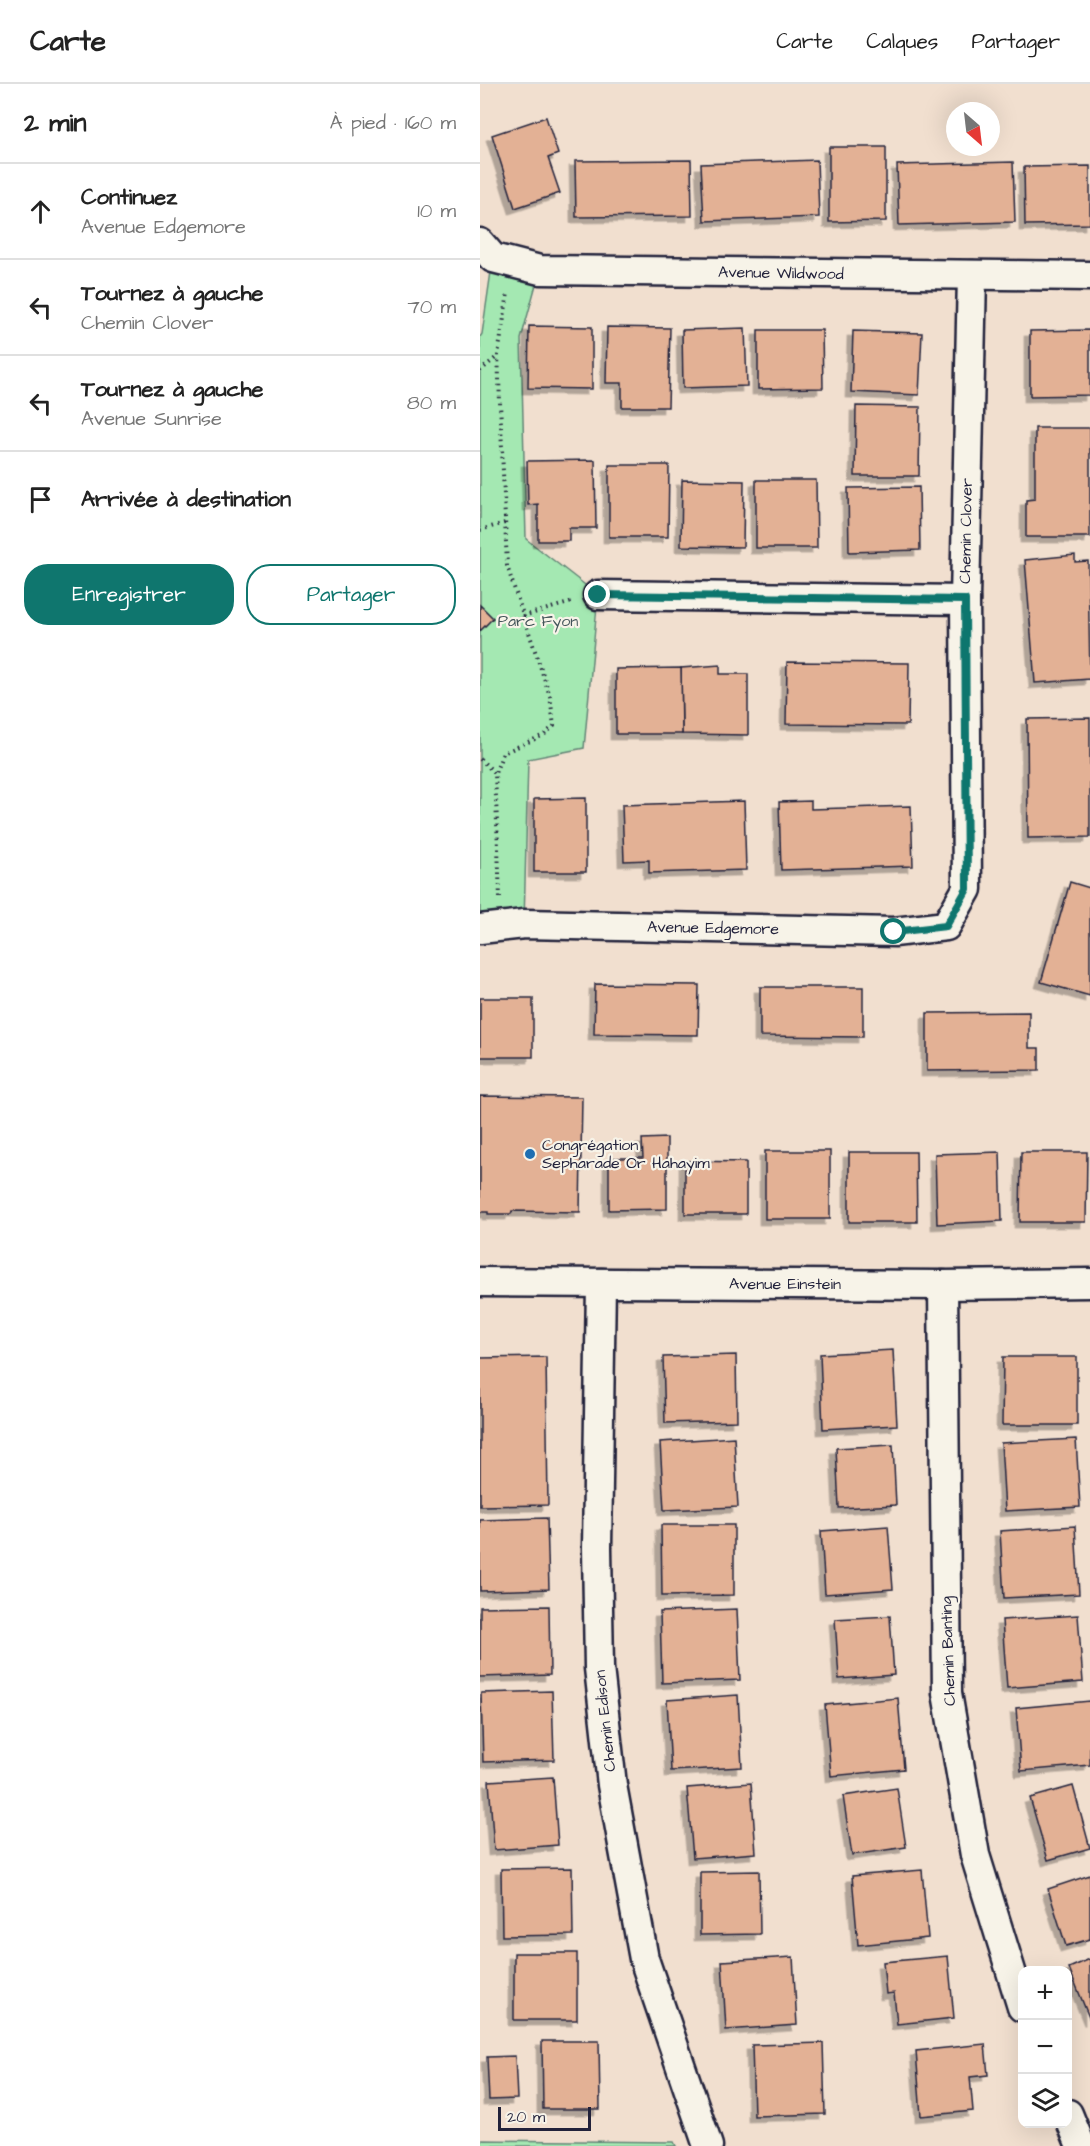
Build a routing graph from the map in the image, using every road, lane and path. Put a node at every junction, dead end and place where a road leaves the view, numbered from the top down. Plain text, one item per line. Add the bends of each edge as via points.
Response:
1 (480, 243) edge
2 (513, 263) junction
3 (972, 275) junction
4 (1090, 276) edge
5 (498, 355) junction
6 (480, 371) edge
7 (505, 523) junction
8 (480, 530) edge
9 (598, 595) joint
10 (965, 600) junction
11 (523, 616) junction
12 (480, 759) edge
13 (495, 773) junction
14 (946, 926) joint
15 (490, 928) edge
16 (480, 1282) edge
17 (601, 1283) junction
18 (1090, 1283) edge
19 (943, 1285) junction
20 (1018, 1991) edge
21 (1072, 2124) edge
22 (708, 2146) edge
23 (1081, 2146) edge

1 - 2 street, Avenue Wildwood via 493,258
2 - 3 street, Avenue Wildwood via 540,270
2 - 5 path
3 - 4 street, Avenue Wildwood
3 - 10 street, Chemin Clover
5 - 6 path
5 - 7 path
7 - 8 path
7 - 11 path via 507,566
9 - 10 street
9 - 11 path
10 - 14 street, Chemin Clover via 967,889
11 - 13 path via 550,696 554,726 544,735 503,753
12 - 13 path
13 - 15 path
14 - 15 street, Avenue Edgemore via 894,932 524,924
16 - 17 street, Avenue Einstein
17 - 19 street, Avenue Einstein
17 - 22 street, Chemin Edison via 599,1668 612,1785 644,1959
18 - 19 street, Avenue Einstein
19 - 20 street, Chemin Banting via 947,1693 975,1855
21 - 23 street

